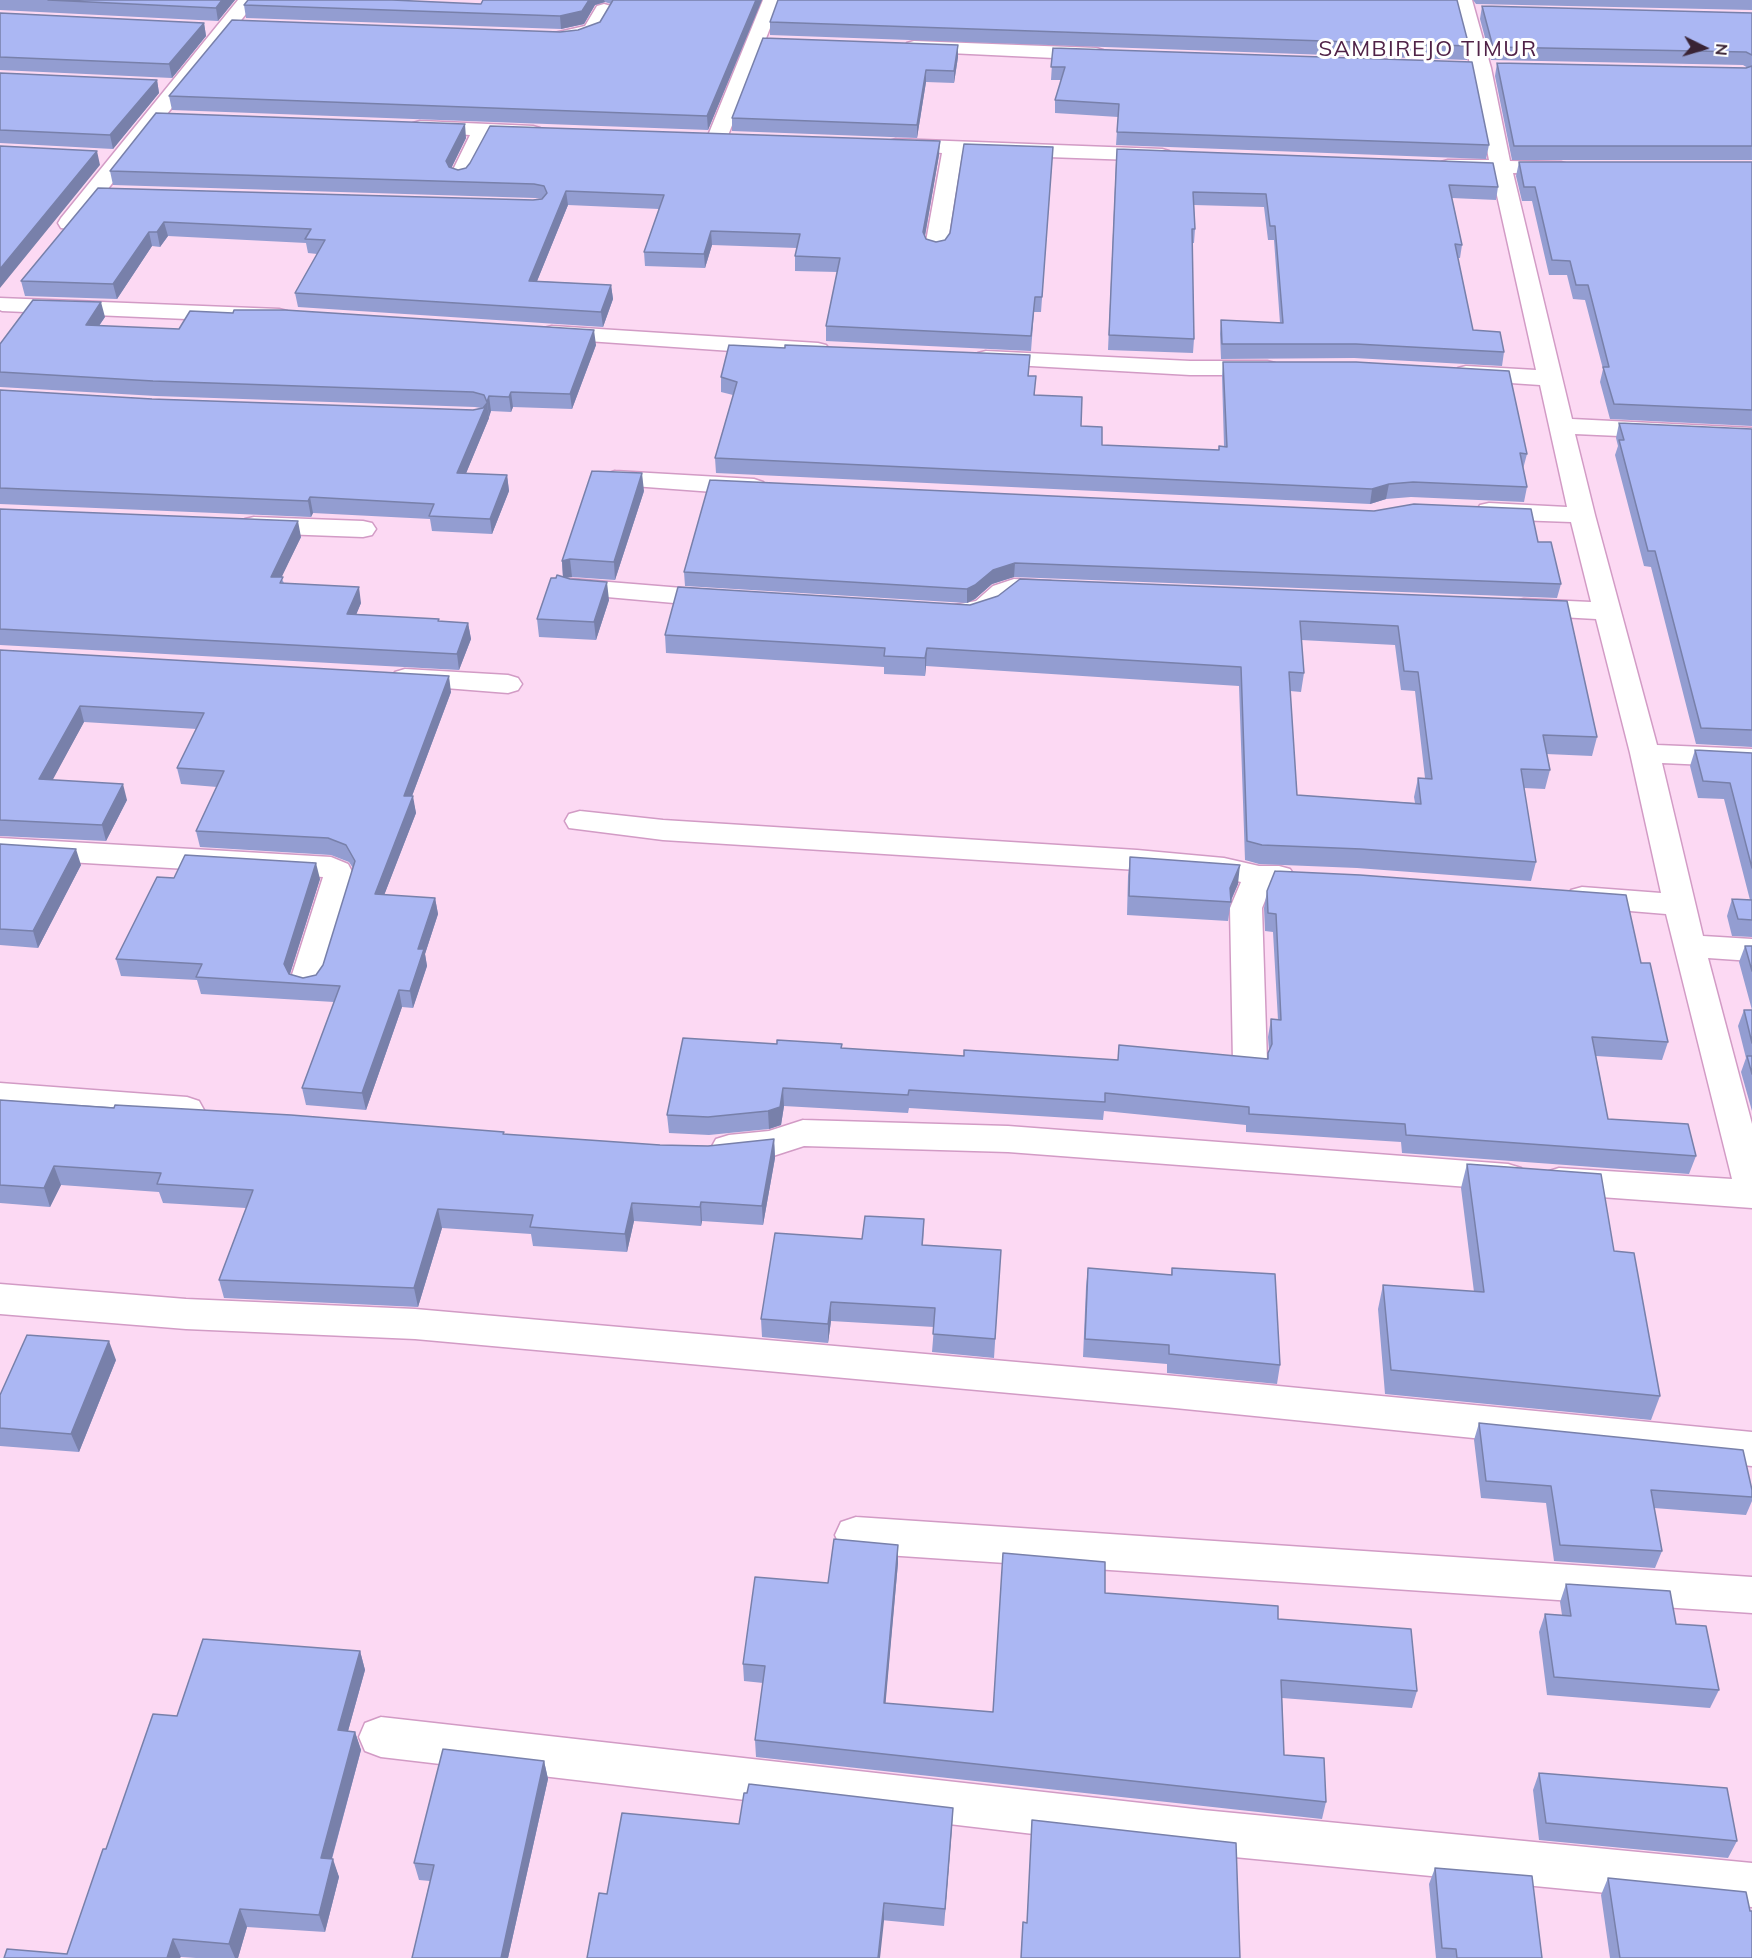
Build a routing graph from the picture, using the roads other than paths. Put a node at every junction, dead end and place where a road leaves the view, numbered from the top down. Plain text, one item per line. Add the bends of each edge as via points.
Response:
1 (248, 0) edge
2 (772, 0) edge
3 (1464, 6) edge
4 (604, 10) edge
5 (1489, 12) edge
6 (251, 26) edge
7 (226, 27) junction
8 (201, 28) edge
9 (542, 38) edge
10 (756, 42) junction
11 (780, 42) edge
12 (898, 47) edge
13 (1111, 54) edge
14 (1457, 68) edge
15 (1481, 68) junction
16 (1503, 69) edge
17 (155, 85) edge
18 (179, 86) junction
19 (154, 118) junction
20 (177, 118) edge
21 (401, 127) edge
22 (483, 130) junction
23 (558, 133) edge
24 (695, 137) edge
25 (717, 138) junction
26 (741, 139) edge
27 (871, 144) edge
28 (953, 147) junction
29 (1180, 155) edge
30 (98, 157) dead end
31 (120, 158) junction
32 (1430, 165) edge
33 (1501, 168) junction
34 (1584, 169) edge
35 (460, 176) edge
36 (94, 193) junction
37 (118, 194) edge
38 (59, 236) edge
39 (936, 247) edge
40 (6, 299) edge
41 (298, 317) edge
42 (533, 332) edge
43 (837, 351) edge
44 (966, 358) edge
45 (1284, 368) edge
46 (1446, 372) edge
47 (1549, 378) junction
48 (1561, 426) junction
49 (1752, 435) edge
50 (615, 479) edge
51 (776, 488) edge
52 (1468, 510) edge
53 (1582, 515) junction
54 (234, 524) edge
55 (363, 529) dead end
56 (572, 587) edge
57 (1073, 590) edge
58 (742, 600) edge
59 (1500, 606) edge
60 (936, 611) edge
61 (1607, 611) junction
62 (377, 677) edge
63 (508, 684) dead end
64 (1645, 753) junction
65 (1752, 758) edge
66 (580, 821) dead end
67 (0, 848) edge
68 (1260, 876) junction
69 (1305, 876) edge
70 (1554, 895) edge
71 (1681, 904) junction
72 (1689, 946) junction
73 (1752, 950) edge
74 (308, 981) edge
75 (1250, 1062) edge
76 (0, 1095) edge
77 (213, 1112) edge
78 (697, 1149) edge
79 (1750, 1178) edge
80 (0, 1299) edge
81 (1752, 1449) edge
82 (856, 1535) dead end
83 (1752, 1595) edge
84 (381, 1737) dead end
85 (1752, 1885) edge

1 - 7 street
2 - 10 street
3 - 5 street
3 - 15 street
4 - 9 street via 587,33
6 - 7 street
7 - 8 street
7 - 18 street
10 - 11 street
10 - 25 street
12 - 13 street
14 - 15 street
15 - 16 street
15 - 33 street
17 - 18 street
18 - 19 street
19 - 20 street
19 - 31 street
21 - 22 street
22 - 23 street
22 - 35 street
24 - 25 street
25 - 26 street
27 - 28 street
28 - 29 street
28 - 39 street
30 - 31 street
31 - 36 street
32 - 33 street
33 - 34 street
33 - 47 street
36 - 37 street
36 - 38 street
40 - 41 street
42 - 43 street
44 - 45 street
46 - 47 street
47 - 48 street
48 - 49 street
48 - 53 street
50 - 51 street
52 - 53 street
53 - 61 street
54 - 55 street
56 - 58 street
57 - 60 street via 1014,587 986,608 970,612
59 - 61 street
61 - 64 street
62 - 63 street
64 - 65 street
64 - 71 street
66 - 68 street via 663,830 1137,860 1224,868
67 - 74 street via 332,867 340,879
68 - 69 street
68 - 75 street via 1246,908
70 - 71 street
71 - 72 street
72 - 73 street
72 - 79 street
76 - 77 street
78 - 79 street via 770,1144 803,1133 1008,1139
80 - 81 street via 186,1314 415,1324 1175,1392
82 - 83 street
84 - 85 street via 1203,1832

